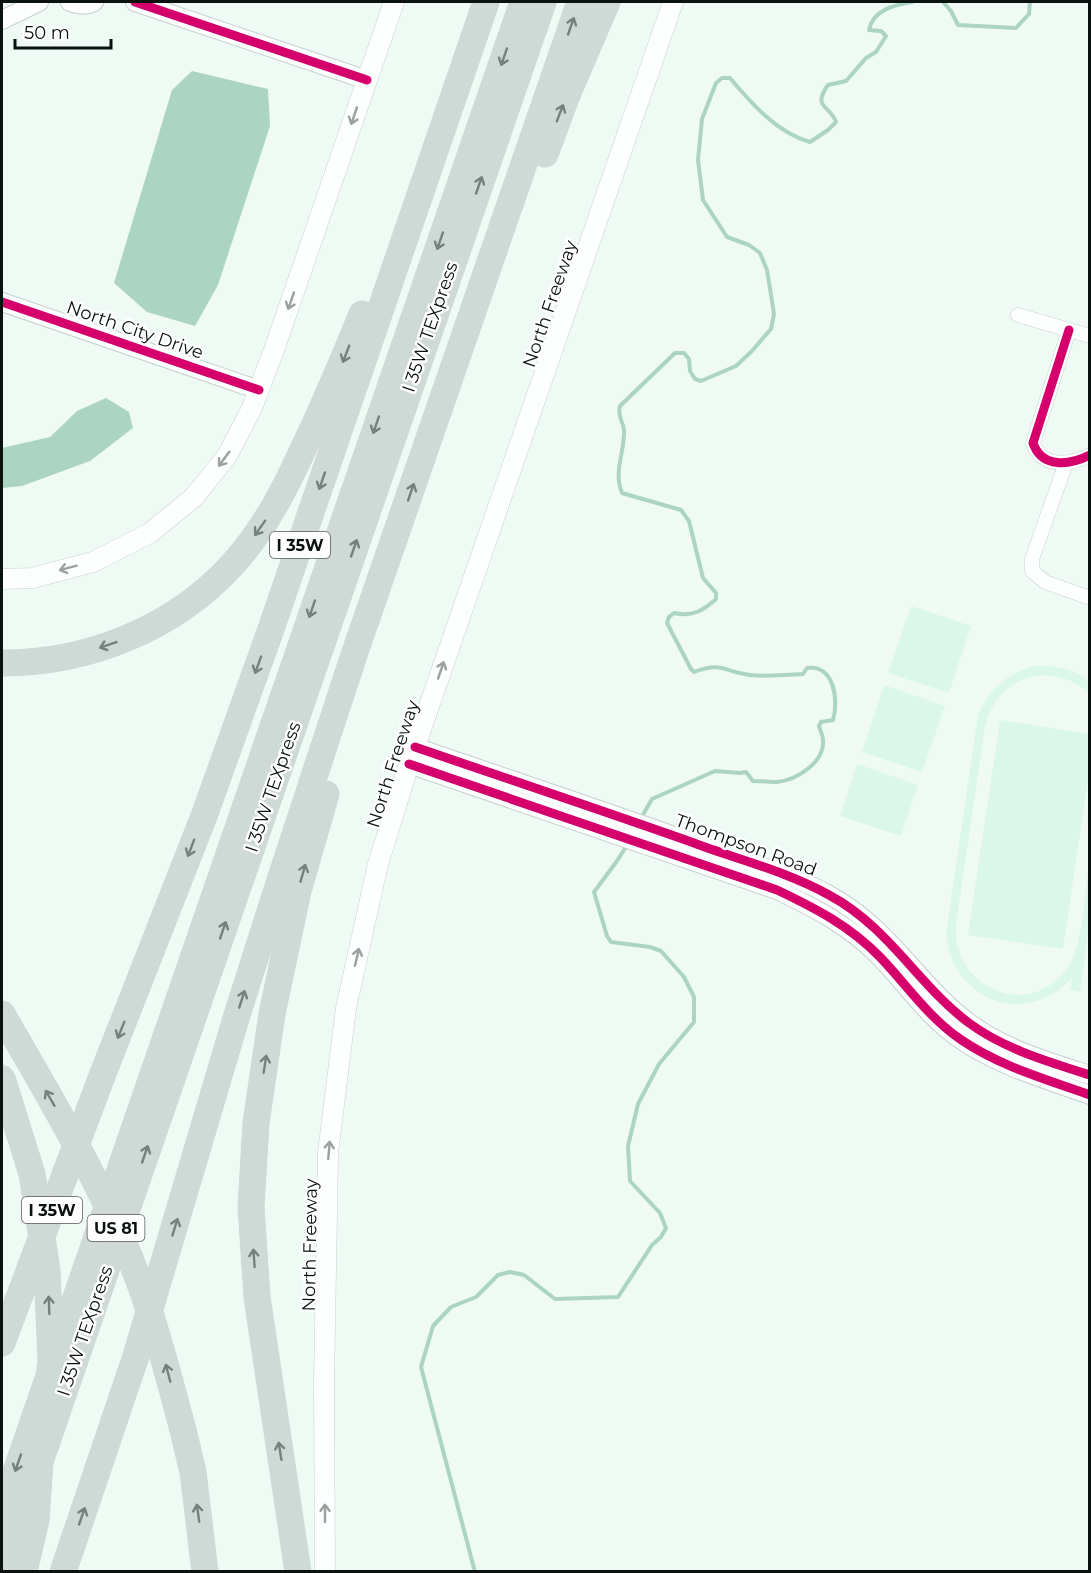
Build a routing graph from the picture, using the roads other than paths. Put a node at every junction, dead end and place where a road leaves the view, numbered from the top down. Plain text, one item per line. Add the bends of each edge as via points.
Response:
1 (39, 2) edge
2 (70, 2) edge
3 (94, 2) edge
4 (135, 2) edge
5 (394, 2) edge
6 (523, 2) edge
7 (543, 2) edge
8 (580, 2) edge
9 (607, 2) edge
10 (673, 2) edge
11 (485, 5) edge
12 (2, 20) edge
13 (367, 80) junction
14 (2, 302) edge
15 (1018, 315) dead end
16 (1069, 330) junction
17 (1089, 336) edge
18 (450, 379) junction
19 (255, 399) junction
20 (1089, 455) edge
21 (1066, 463) junction
22 (2, 579) edge
23 (1089, 598) edge
24 (355, 652) junction
25 (2, 663) edge
26 (412, 756) junction
27 (567, 809) junction
28 (726, 864) junction
29 (2, 1014) edge
30 (2, 1077) edge
31 (1085, 1083) edge
32 (2, 1343) edge
33 (2, 1512) edge
34 (2, 1572) edge
35 (24, 1572) edge
36 (63, 1572) edge
37 (205, 1572) edge
38 (298, 1572) edge
39 (325, 1572) edge

1 - 12 street
2 - 3 street
4 - 13 street
5 - 13 main road
6 -> 33 highway, I 35W TEXpress
34 -> 7 highway, I 35W TEXpress
18 -> 8 highway
18 -> 9 highway via 467,361 567,95
26 -> 10 main road, North Freeway
11 -> 25 highway via 466,28 402,211 334,386 263,524 233,564 200,595 163,621 93,651
11 -> 32 highway, I 35W via 270,632
13 -> 19 main road
14 - 19 street, North City Drive
15 - 16 street
16 - 17 street
16 - 21 street via 1033,443 1045,459
24 -> 18 highway
19 -> 22 main road via 227,456 194,497 150,533 93,562 32,578
20 - 21 street
21 - 23 street via 1032,559 1032,571 1045,582
36 -> 24 highway via 136,1356 237,1015
38 -> 24 highway via 257,1297 251,1207 256,1123 272,1014 298,891 360,674
26 - 27 street, Thompson Road
39 -> 26 main road, North Freeway via 328,1153 346,1008 378,864
27 - 28 street, Thompson Road via 583,824
27 - 28 street, Thompson Road via 591,807
28 - 31 street, Thompson Road via 791,875 831,896 868,934 891,942 970,1023
37 -> 29 highway, US 81, bridge via 193,1472 161,1346 134,1269 73,1137
35 -> 30 highway, bridge via 36,1520 51,1361 47,1270 32,1174

